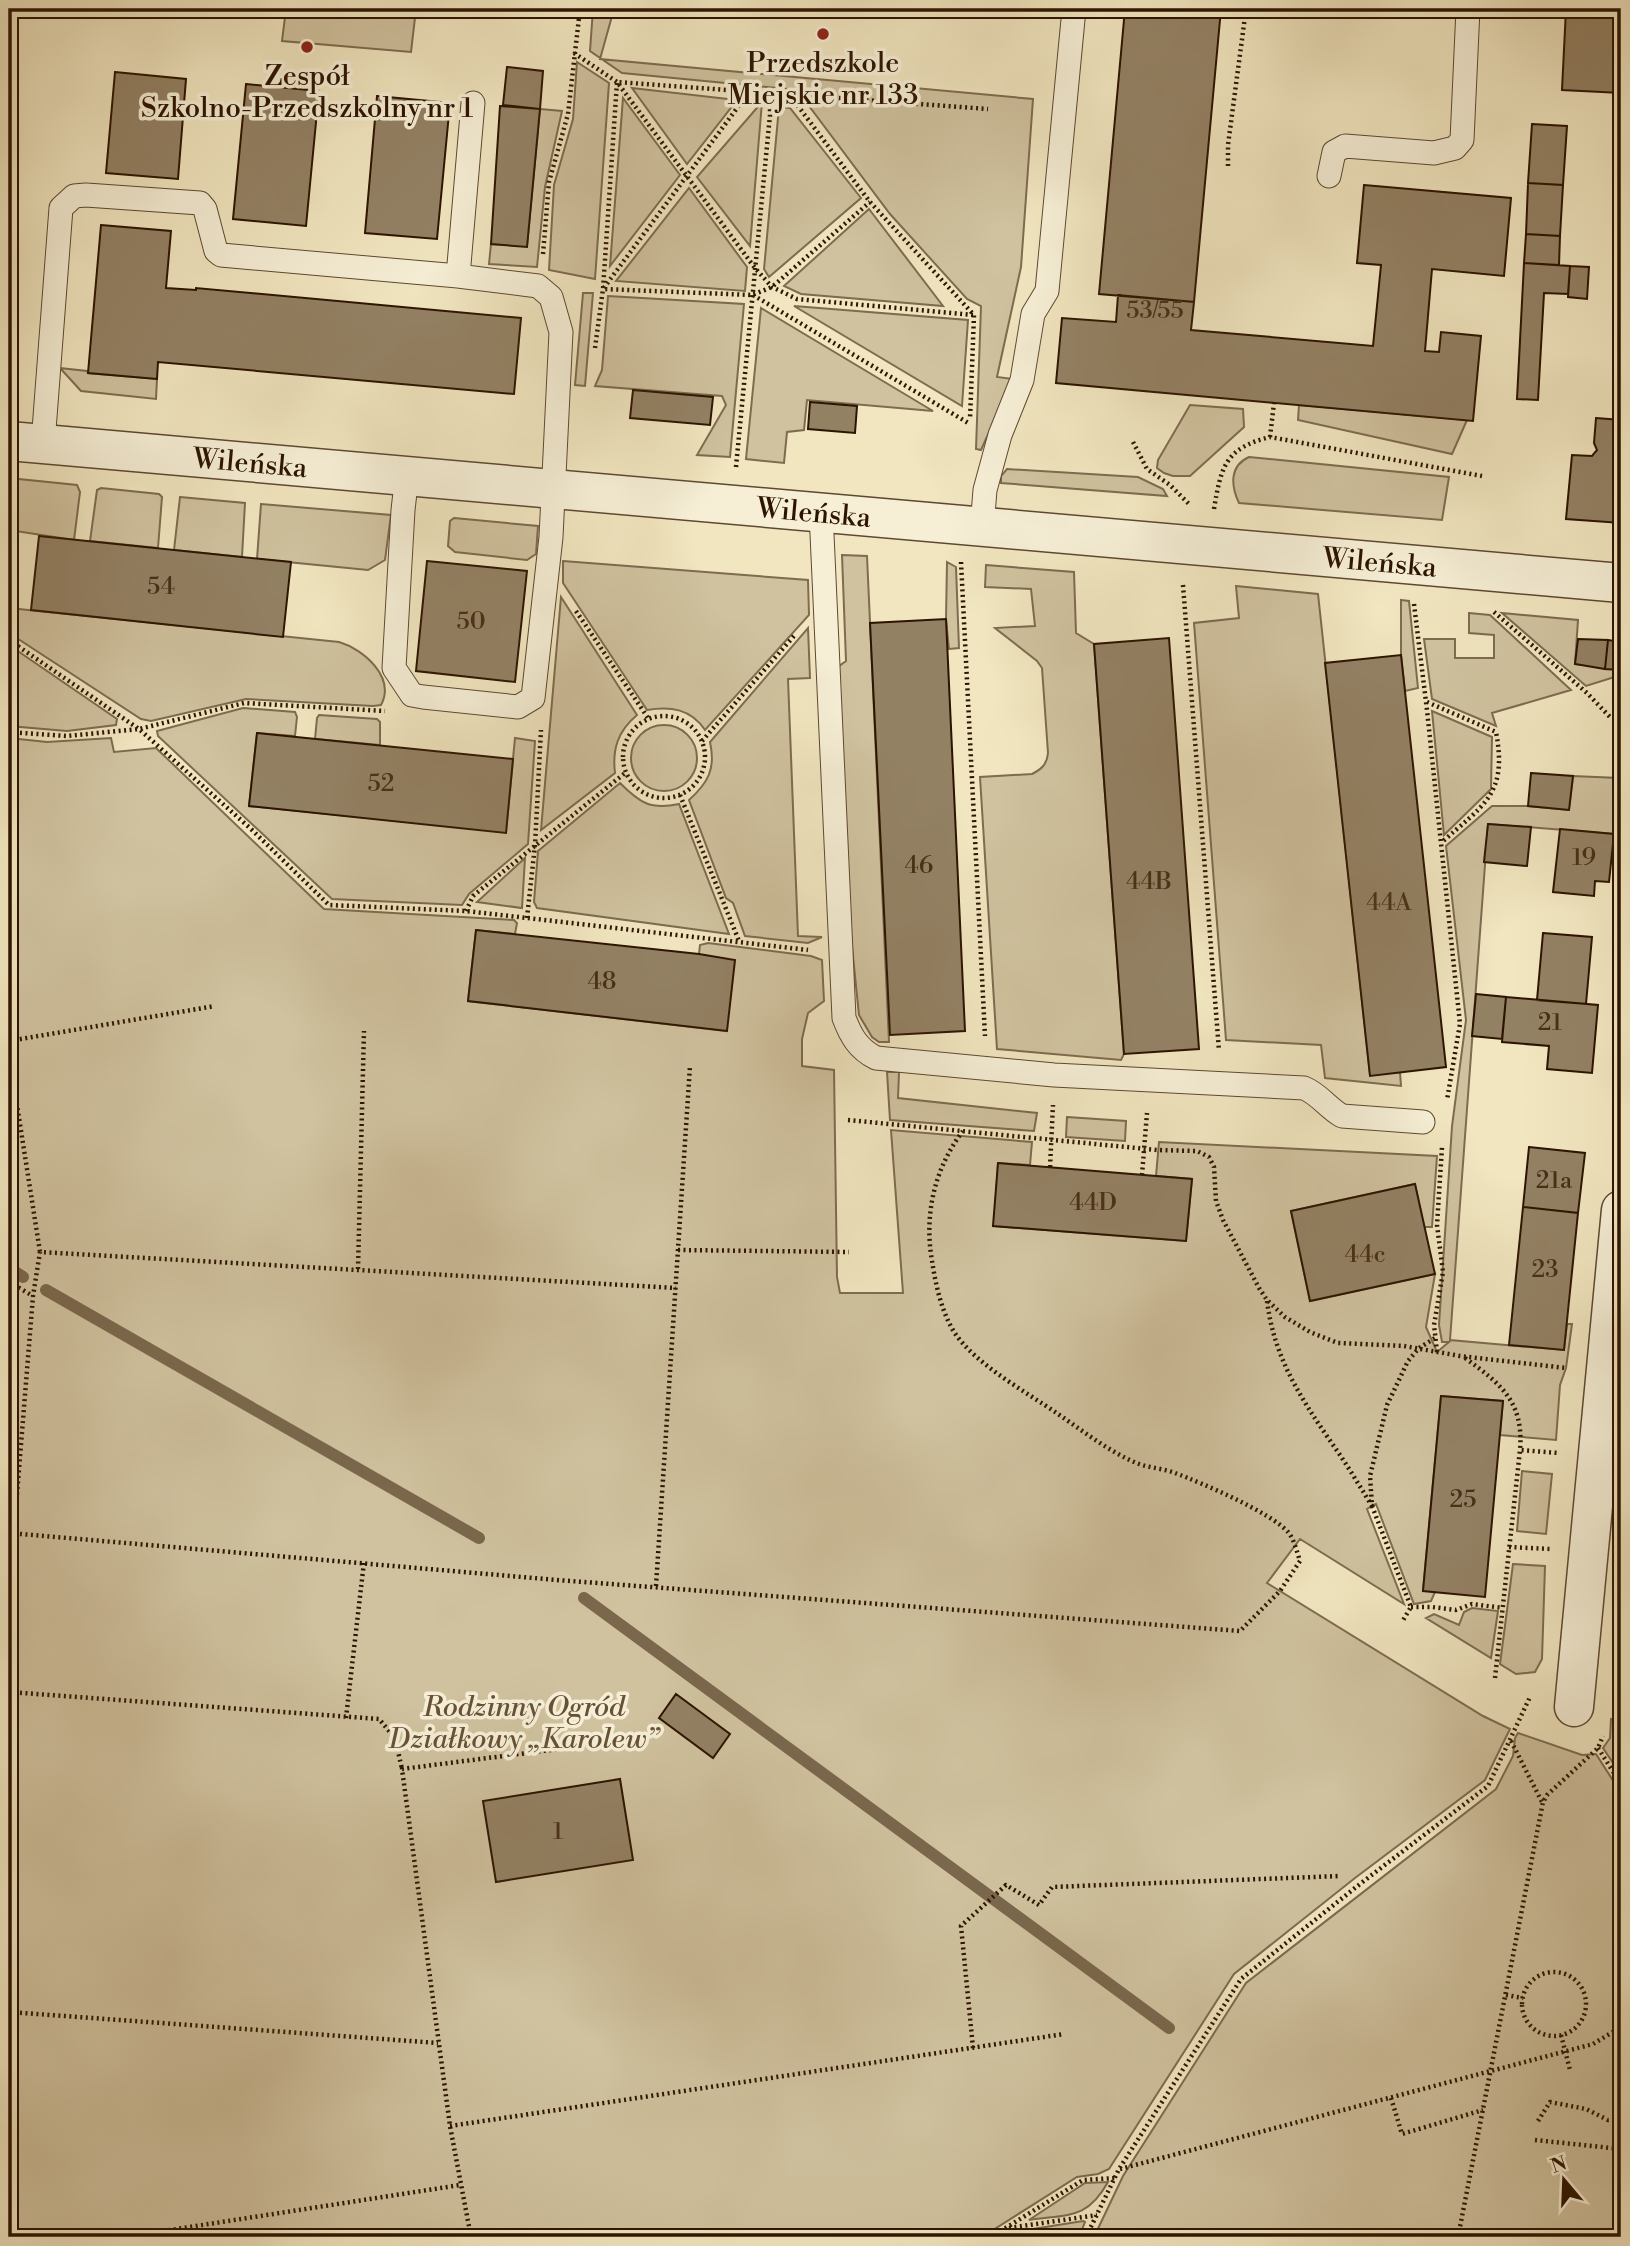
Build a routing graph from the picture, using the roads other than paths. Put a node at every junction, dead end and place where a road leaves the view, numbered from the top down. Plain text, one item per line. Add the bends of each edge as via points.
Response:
1 (1074, 9) edge
2 (1468, 9) edge
3 (473, 103) dead end
4 (1329, 176) dead end
5 (458, 276) junction
6 (26, 442) edge
7 (407, 475) junction
8 (553, 489) junction
9 (821, 512) junction
10 (971, 541) junction
11 (1621, 583) edge
12 (1423, 1122) dead end
13 (1621, 1210) edge
14 (1611, 1379) edge
15 (1589, 1715) road end

1 - 10 lane via 1046,291 1033,314 1022,380 1000,435
2 - 4 lane via 1462,140 1455,148 1434,153 1345,146 1334,152
3 - 5 lane
5 - 6 lane via 221,256 200,203 74,196 61,208
5 - 8 lane via 538,286 551,297 561,332
6 - 7 street, Wileńska
7 - 8 street, Wileńska
7 - 8 lane via 394,668 412,695 518,707 533,698
8 - 9 street, Wileńska
9 - 10 street, Wileńska
9 - 12 lane via 844,1018 865,1052 876,1058 1054,1075 1304,1088 1342,1116
10 - 11 street, Wileńska via 1417,565
13 - 14 street
14 - 15 street

